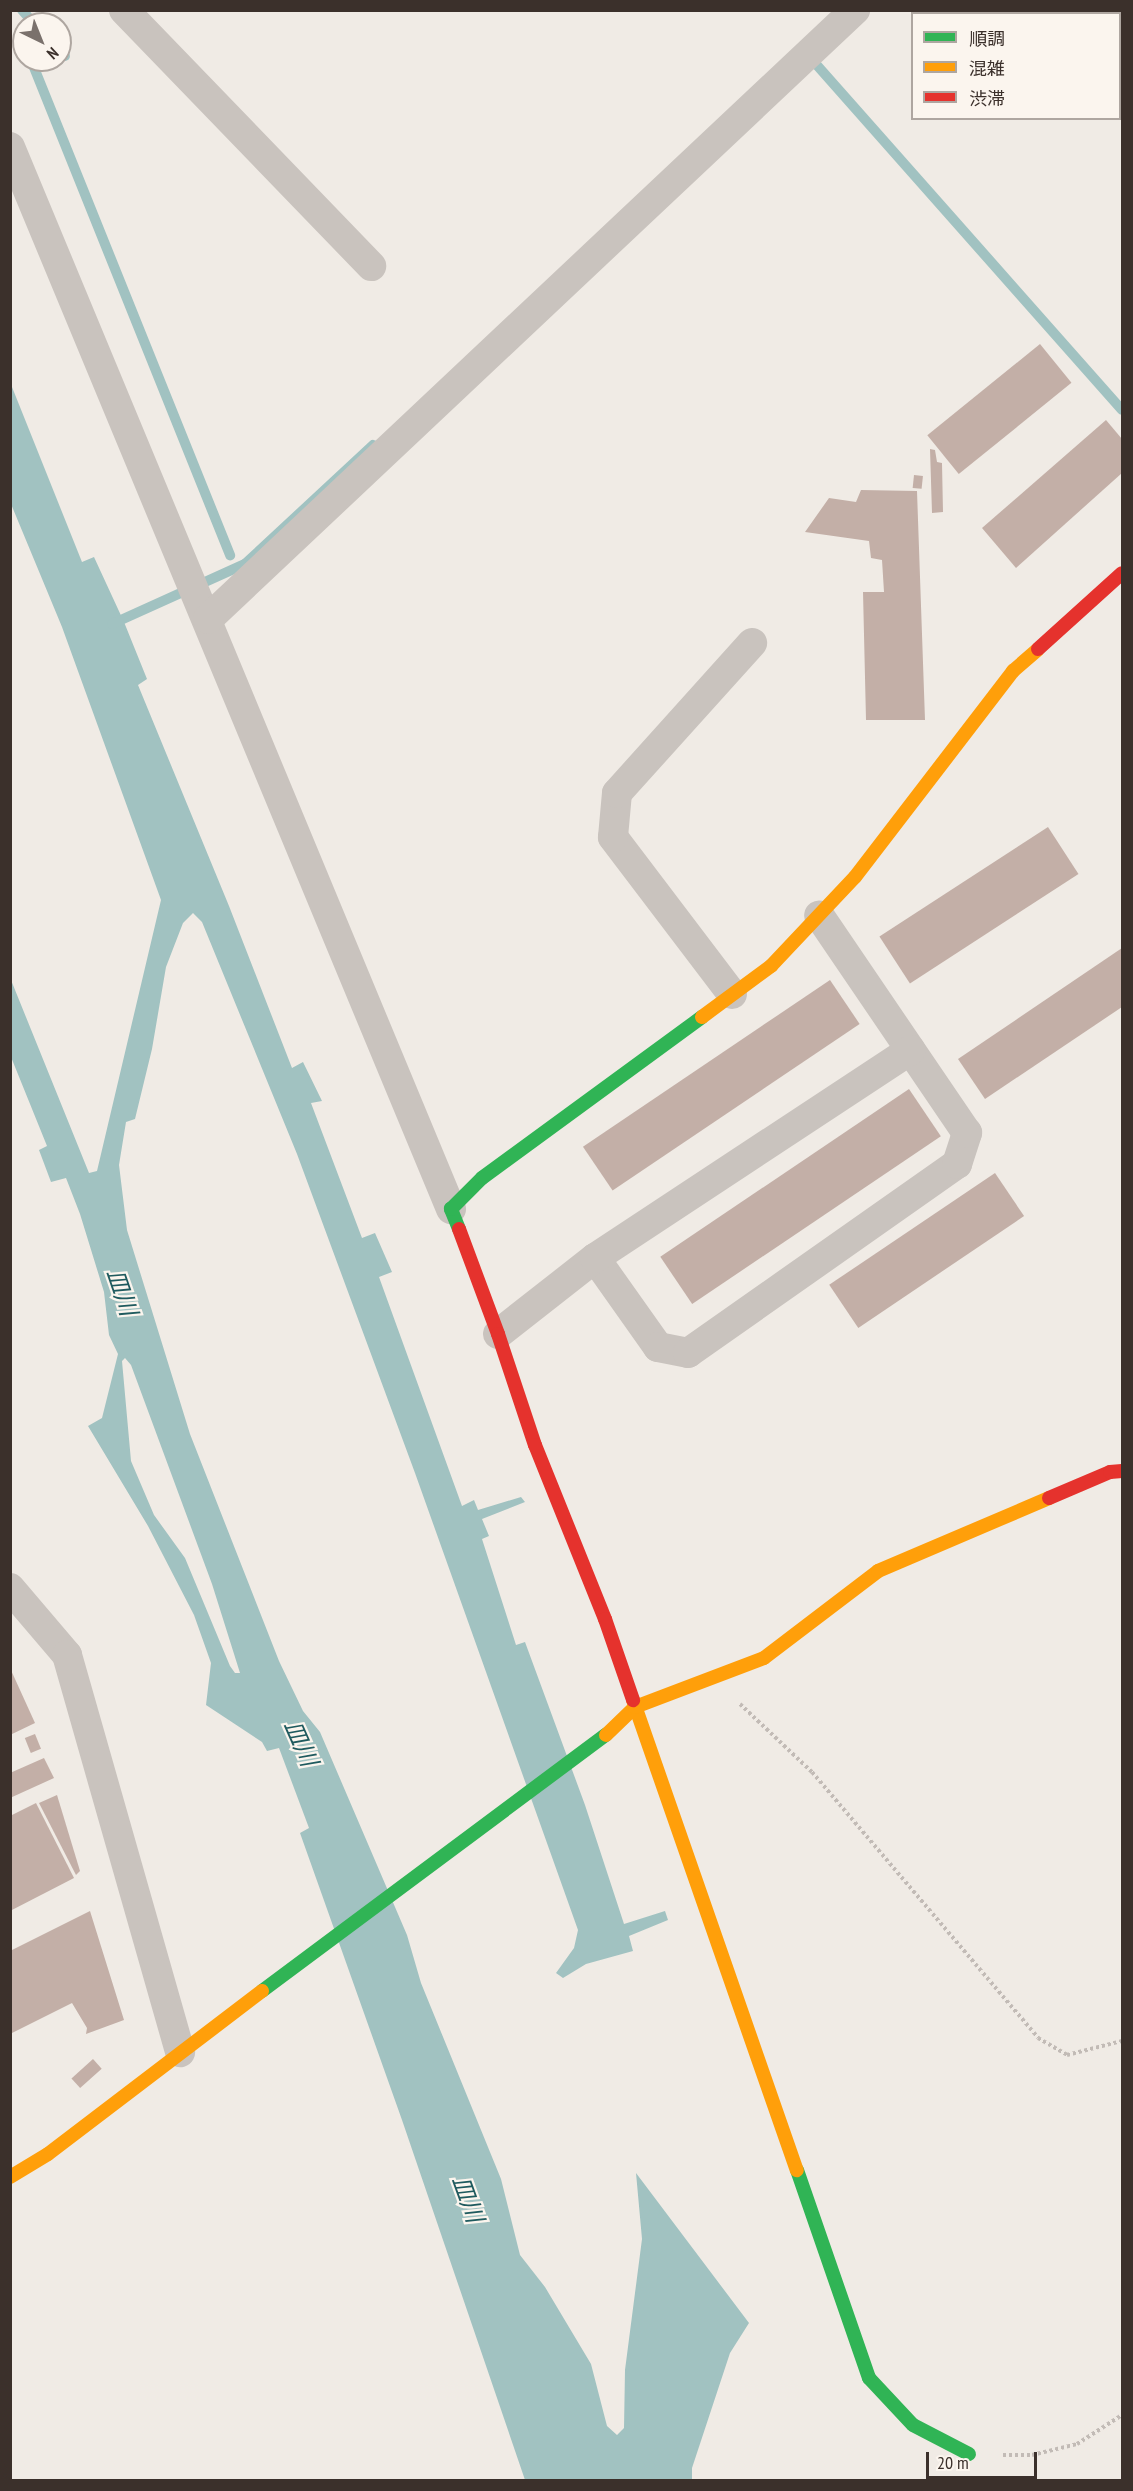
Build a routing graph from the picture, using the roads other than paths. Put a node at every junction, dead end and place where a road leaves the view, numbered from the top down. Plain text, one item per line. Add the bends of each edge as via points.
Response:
1 (124, 10) edge
2 (855, 10) edge
3 (10, 147) edge
4 (371, 266) dead end
5 (1122, 573) edge
6 (208, 619) junction
7 (752, 643) dead end
8 (819, 915) junction
9 (732, 994) junction
10 (910, 1050) junction
11 (451, 1209) junction
12 (595, 1258) junction
13 (498, 1334) junction
14 (1122, 1471) edge
15 (10, 1588) edge
16 (635, 1707) junction
17 (180, 2052) junction
18 (10, 2177) edge
19 (969, 2454) road end

1 - 4 street
2 - 6 street
3 - 6 street
5 - 8 street via 1013,671 855,877
6 - 11 street
7 - 9 street via 617,792 613,837
8 - 9 street via 771,966
8 - 10 street
9 - 11 street via 482,1178
10 - 12 street
10 - 12 street via 967,1133 957,1164 688,1353 658,1347
11 - 13 street
12 - 13 street
13 - 16 street via 535,1445 605,1619
14 - 16 street via 1110,1472 878,1571 764,1658
15 - 17 street via 67,1656
16 - 17 street via 614,1729
16 - 19 street via 869,2378 913,2425
17 - 18 street via 48,2154

